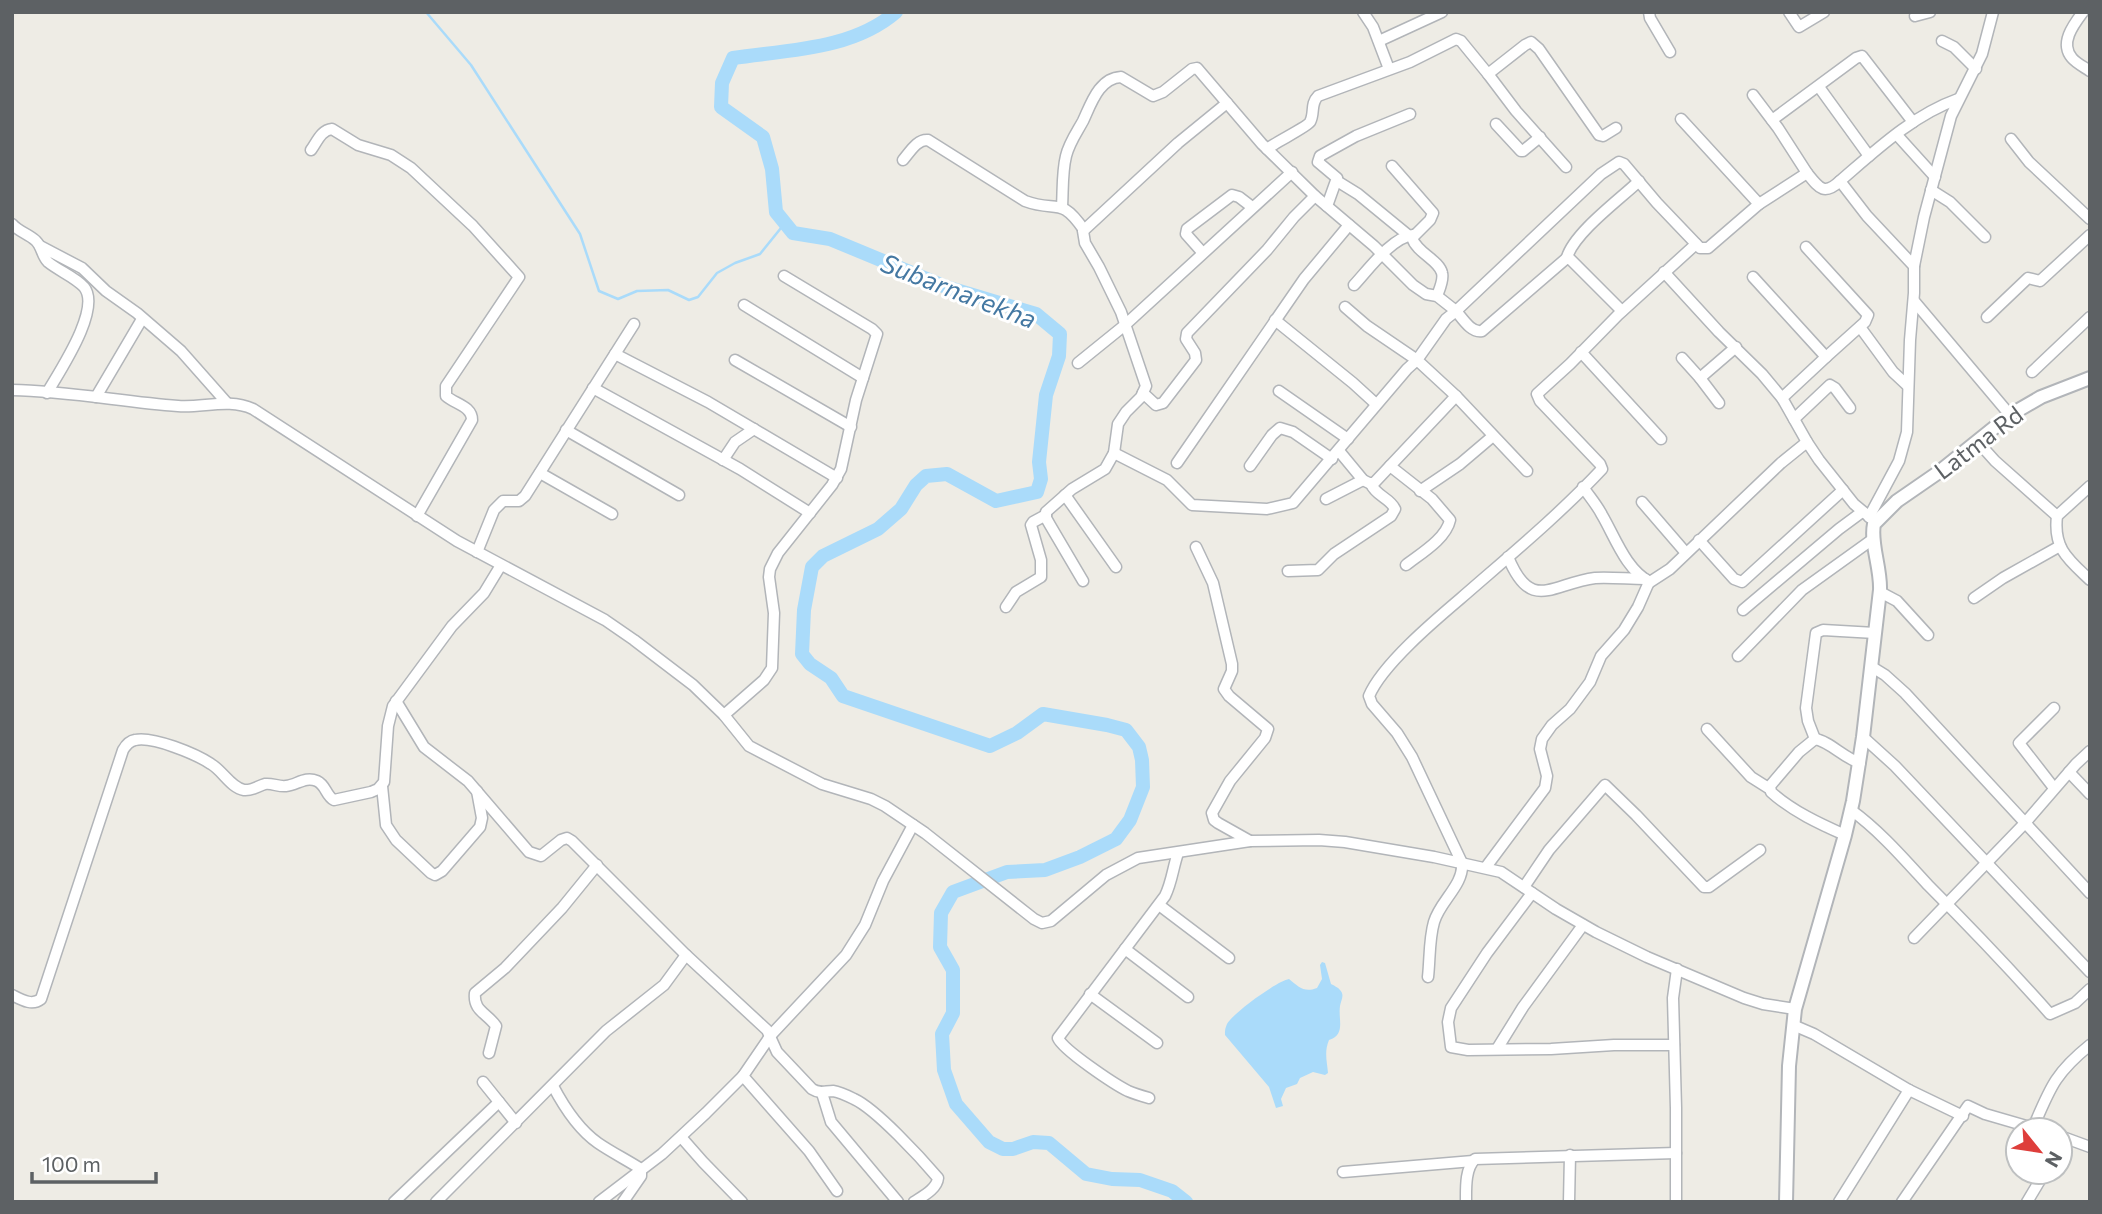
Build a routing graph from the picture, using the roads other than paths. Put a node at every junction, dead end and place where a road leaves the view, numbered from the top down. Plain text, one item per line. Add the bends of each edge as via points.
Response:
1 (1442, 12) edge
2 (1649, 12) edge
3 (1789, 12) edge
4 (1824, 12) edge
5 (1930, 12) edge
6 (1993, 12) edge
7 (2083, 12) edge
8 (1365, 13) edge
9 (1915, 16) dead end
10 (1379, 41) junction
11 (1941, 41) dead end
12 (1670, 52) dead end
13 (1389, 69) junction
14 (1976, 69) junction
15 (2090, 71) edge
16 (1488, 74) junction
17 (1819, 87) junction
18 (1753, 95) dead end
19 (1958, 99) junction
20 (1227, 103) junction
21 (1410, 114) dead end
22 (1681, 119) dead end
23 (1772, 120) junction
24 (1913, 122) junction
25 (1496, 124) dead end
26 (1616, 128) dead end
27 (1897, 135) junction
28 (1540, 137) junction
29 (2011, 139) dead end
30 (1266, 149) junction
31 (312, 150) dead end
32 (1869, 156) junction
33 (903, 160) dead end
34 (1392, 166) dead end
35 (1566, 167) dead end
36 (1292, 172) junction
37 (1807, 173) junction
38 (1934, 177) junction
39 (1337, 181) junction
40 (1639, 181) junction
41 (1840, 181) junction
42 (1931, 190) junction
43 (1315, 196) junction
44 (1759, 204) junction
45 (1327, 206) junction
46 (1062, 207) junction
47 (1252, 207) junction
48 (2090, 219) edge
49 (12, 224) edge
50 (1349, 225) junction
51 (1084, 230) junction
52 (1411, 235) junction
53 (2090, 235) edge
54 (1985, 237) dead end
55 (1696, 244) junction
56 (40, 246) junction
57 (1807, 247) dead end
58 (1202, 252) junction
59 (1382, 255) junction
60 (1567, 257) junction
61 (1914, 266) junction
62 (1664, 272) junction
63 (784, 276) dead end
64 (1753, 277) dead end
65 (1354, 285) dead end
66 (1437, 296) junction
67 (1914, 301) junction
68 (744, 306) dead end
69 (1345, 307) dead end
70 (1456, 311) junction
71 (1622, 311) junction
72 (1987, 317) dead end
73 (2090, 317) edge
74 (142, 319) junction
75 (1275, 320) junction
76 (634, 324) dead end
77 (1125, 325) junction
78 (1860, 327) junction
79 (1736, 347) junction
80 (1581, 352) junction
81 (615, 354) junction
82 (1826, 357) junction
83 (1682, 358) dead end
84 (735, 360) dead end
85 (1417, 360) junction
86 (1078, 363) dead end
87 (2032, 372) dead end
88 (863, 378) junction
89 (1700, 378) junction
90 (2090, 378) edge
91 (1908, 386) junction
92 (593, 388) junction
93 (12, 390) edge
94 (1279, 391) dead end
95 (47, 393) junction
96 (1143, 393) junction
97 (1456, 396) junction
98 (96, 397) junction
99 (1782, 398) junction
100 (227, 403) junction
101 (1719, 403) dead end
102 (1377, 404) junction
103 (1850, 408) dead end
104 (2010, 415) junction
105 (1794, 419) junction
106 (851, 427) junction
107 (754, 429) junction
108 (566, 430) junction
109 (1493, 436) junction
110 (1348, 439) junction
111 (1661, 439) dead end
112 (1807, 442) junction
113 (1978, 442) junction
114 (1114, 453) junction
115 (1335, 455) junction
116 (723, 460) junction
117 (1177, 463) dead end
118 (1251, 466) dead end
119 (1390, 466) junction
120 (1527, 471) dead end
121 (540, 473) junction
122 (837, 478) junction
123 (1367, 482) junction
124 (1583, 487) junction
125 (2089, 490) edge
126 (1420, 491) junction
127 (1843, 491) junction
128 (679, 495) dead end
129 (1065, 495) junction
130 (1326, 499) dead end
131 (1642, 502) dead end
132 (810, 513) junction
133 (612, 514) dead end
134 (1046, 515) junction
135 (417, 516) junction
136 (2057, 516) junction
137 (1869, 517) junction
138 (1873, 539) junction
139 (1699, 540) junction
140 (2060, 546) junction
141 (1196, 547) dead end
142 (477, 552) junction
143 (1686, 553) junction
144 (1508, 557) junction
145 (501, 565) junction
146 (1406, 565) dead end
147 (1116, 567) dead end
148 (1288, 571) dead end
149 (1083, 580) dead end
150 (1647, 580) junction
151 (2090, 580) edge
152 (1880, 592) junction
153 (1974, 598) dead end
154 (1006, 607) dead end
155 (1743, 610) dead end
156 (1875, 633) junction
157 (1928, 635) dead end
158 (1738, 656) dead end
159 (1872, 667) junction
160 (396, 701) junction
161 (2054, 708) dead end
162 (724, 715) junction
163 (1707, 729) dead end
164 (1863, 737) junction
165 (1815, 738) junction
166 (2090, 751) edge
167 (1860, 763) junction
168 (2069, 772) junction
169 (382, 786) junction
170 (2054, 788) junction
171 (1769, 789) junction
172 (477, 791) junction
173 (2090, 794) edge
174 (1851, 810) junction
175 (2025, 823) junction
176 (913, 825) junction
177 (1846, 835) junction
178 (1251, 841) junction
179 (1760, 850) dead end
180 (1178, 853) junction
181 (1462, 863) junction
182 (1986, 863) junction
183 (597, 865) junction
184 (1486, 867) junction
185 (1528, 890) junction
186 (2090, 893) edge
187 (1947, 904) junction
188 (1158, 905) junction
189 (1583, 925) junction
190 (1914, 938) dead end
191 (1125, 949) junction
192 (686, 955) junction
193 (1229, 958) dead end
194 (1677, 969) junction
195 (2090, 972) edge
196 (1429, 977) dead end
197 (2090, 989) edge
198 (12, 995) edge
199 (1090, 995) junction
200 (1188, 997) dead end
201 (1795, 1009) junction
202 (1793, 1026) junction
203 (771, 1035) junction
204 (1157, 1043) dead end
205 (1674, 1045) junction
206 (2090, 1045) edge
207 (1497, 1049) junction
208 (489, 1053) dead end
209 (743, 1076) junction
210 (483, 1082) dead end
211 (553, 1086) junction
212 (1909, 1090) junction
213 (822, 1093) junction
214 (1149, 1098) dead end
215 (499, 1102) junction
216 (1963, 1116) junction
217 (2041, 1116) edge
218 (2004, 1120) edge
219 (516, 1123) junction
220 (681, 1137) junction
221 (1676, 1153) junction
222 (1570, 1156) junction
223 (1473, 1161) junction
224 (641, 1169) junction
225 (1343, 1172) dead end
226 (2037, 1186) edge
227 (837, 1191) dead end
228 (394, 1202) edge
229 (436, 1202) edge
230 (599, 1202) edge
231 (622, 1202) edge
232 (741, 1202) edge
233 (898, 1202) edge
234 (914, 1202) edge
235 (1466, 1202) edge
236 (1569, 1202) edge
237 (1676, 1202) edge
238 (1786, 1202) edge
239 (1839, 1202) edge
240 (1902, 1202) edge
241 (2027, 1202) edge

1 - 10 street
2 - 12 street
3 - 4 street via 1799,27
5 - 9 street
6 - 14 street
7 - 15 street via 2068,36 2067,50
8 - 10 street
10 - 13 street
11 - 14 street
13 - 16 street via 1456,40
13 - 30 street via 1318,96 1308,125
14 - 19 street
16 - 26 street via 1531,42 1599,135
16 - 28 street
17 - 23 street
17 - 24 street via 1862,56
17 - 32 street
18 - 23 street
19 - 24 street
19 - 38 street
20 - 30 street
20 - 46 street via 1196,68 1153,96 1121,77 1110,79 1093,99 1070,145
20 - 51 street
21 - 39 street via 1320,156 1318,162
22 - 44 street
23 - 37 street
24 - 27 street
25 - 28 street via 1521,151
27 - 32 street
27 - 38 street
28 - 35 street
29 - 48 street
30 - 36 street
31 - 135 street via 322,134 332,129 358,145 398,159 519,277 446,386 446,396 468,409 472,420
32 - 41 street
33 - 46 street via 922,140 928,140 1025,201
34 - 52 street via 1433,213
36 - 43 street
36 - 47 street
37 - 41 street via 1823,189
37 - 44 street
38 - 42 street
39 - 45 street
39 - 52 street
40 - 55 street
40 - 60 street via 1582,234
40 - 70 street via 1624,164 1615,163
41 - 61 street
42 - 54 street
42 - 61 street
43 - 45 street
43 - 96 street via 1187,333 1196,360 1163,403 1156,405
44 - 55 street via 1708,248
45 - 50 street
46 - 51 street
47 - 58 street
47 - 58 street via 1233,195 1187,229 1186,234
49 - 56 street
50 - 59 street
50 - 75 street
51 - 77 street via 1085,243
52 - 59 street
52 - 66 street via 1441,270
53 - 72 street via 2040,281 2028,278
55 - 62 street
56 - 74 street via 82,268
56 - 95 street via 44,258 82,285 87,296 85,325
57 - 78 street via 1866,311 1868,318
58 - 77 street
59 - 65 street
59 - 66 street via 1421,291
60 - 70 street via 1482,331 1472,329
60 - 71 street
61 - 67 street
62 - 71 street
62 - 79 street
63 - 88 street via 876,332
64 - 82 street
66 - 70 street
67 - 91 street
67 - 104 street
68 - 88 street
69 - 85 street
70 - 85 street
71 - 80 street
73 - 87 street
74 - 98 street
74 - 100 street via 181,351
75 - 102 street
75 - 117 street
76 - 81 street
77 - 86 street
77 - 96 street via 1146,382
78 - 82 street
78 - 91 street
79 - 89 street
79 - 99 street
80 - 111 street
80 - 124 street via 1537,394 1602,466
81 - 92 street
81 - 107 street
82 - 99 street
83 - 89 street
84 - 106 street
85 - 97 street
85 - 102 street
88 - 106 street
89 - 101 street
90 - 104 street, Latma Rd
91 - 137 street via 1904,447
92 - 108 street
92 - 116 street
93 - 95 street
94 - 110 street
95 - 98 street
96 - 114 street via 1118,424
97 - 109 street
97 - 119 street
98 - 100 street via 189,407
99 - 105 street
100 - 135 street via 253,409
102 - 110 street
103 - 105 street via 1830,385
104 - 113 street, Latma Rd
105 - 112 street
106 - 122 street
107 - 116 street via 735,442
107 - 122 street
108 - 121 street
108 - 128 street
109 - 120 street
109 - 126 street
110 - 115 street
112 - 127 street
112 - 139 street
113 - 136 street
113 - 137 street, Latma Rd via 1919,487
114 - 115 street via 1167,480 1192,505 1243,509 1293,503
114 - 129 street via 1101,473
115 - 118 street via 1280,428
115 - 123 street
116 - 132 street
119 - 123 street via 1376,481
119 - 126 street
121 - 133 street
121 - 142 street via 522,500 498,505
122 - 132 street
123 - 130 street
123 - 148 street via 1393,505 1391,516 1318,570
124 - 144 street
124 - 150 street via 1623,554
125 - 136 street
126 - 146 street via 1450,523
127 - 137 street
127 - 139 street via 1740,583
129 - 134 street
129 - 147 street
131 - 143 street
132 - 162 street via 770,569 772,668
134 - 149 street
134 - 154 street via 1031,525 1041,577 1016,592
135 - 142 street
136 - 140 street
137 - 138 street
137 - 155 street
138 - 152 street
138 - 158 street via 1802,590
139 - 143 street
140 - 151 street
140 - 153 street
141 - 178 street via 1213,583 1232,664 1224,689 1268,729 1212,813 1218,823
142 - 145 street
143 - 150 street via 1670,569
144 - 150 street via 1523,585 1540,590 1595,578
144 - 181 street via 1424,631 1369,696 1412,757
145 - 160 street via 484,593 452,626
145 - 162 street via 620,630 693,685
150 - 184 street via 1639,607 1601,656 1590,682 1542,739 1545,788
152 - 156 street
152 - 157 street via 1897,601
156 - 159 street
156 - 165 street via 1816,633 1807,708
159 - 164 street
159 - 175 street via 1905,693
160 - 169 street via 388,726
160 - 172 street via 424,747
161 - 170 street via 2019,743
162 - 176 street via 749,746 822,784 871,799
163 - 171 street via 1751,777
164 - 167 street
164 - 182 street
165 - 167 street
165 - 171 street
166 - 168 street
167 - 174 street
168 - 170 street
168 - 173 street
169 - 172 street via 389,830 435,874 480,827
169 - 198 street via 334,800 322,785 306,779 247,791 233,785 208,762 164,744 130,741 115,772 41,999 30,1003
170 - 175 street
171 - 177 street via 1791,807
172 - 183 street via 534,855 543,855 567,838
174 - 177 street
174 - 187 street
175 - 182 street
175 - 186 street
176 - 180 street via 1042,923 1130,862
176 - 203 street via 856,942
177 - 201 street
178 - 180 street
178 - 181 street via 1332,841
179 - 185 street via 1705,888 1605,785 1554,844
180 - 188 street via 1171,884
181 - 184 street
181 - 196 street via 1460,878 1433,924
182 - 187 street
182 - 195 street
183 - 192 street
183 - 208 street via 505,968 475,993 479,1011 496,1026
184 - 185 street
185 - 189 street
185 - 207 street via 1449,1012 1451,1047
187 - 190 street
187 - 197 street via 2050,1014 2075,1003
188 - 191 street
188 - 193 street
189 - 194 street
189 - 207 street
191 - 199 street
191 - 200 street
192 - 203 street
192 - 211 street via 664,985 606,1031
194 - 201 street via 1744,998
194 - 205 street via 1672,998
199 - 204 street
199 - 214 street via 1058,1040 1112,1082
201 - 202 street
202 - 212 street
202 - 238 street
203 - 209 street
203 - 213 street via 777,1052 812,1089
205 - 207 street
205 - 221 street
206 - 217 street via 2054,1082
209 - 220 street
209 - 227 street via 809,1151
210 - 215 street
211 - 219 street
211 - 224 street via 567,1110 597,1143
212 - 216 street
212 - 239 street
213 - 233 street via 831,1122
213 - 234 street via 839,1092 865,1104 936,1175 937,1184
215 - 219 street
215 - 228 street
216 - 218 street via 1968,1106
216 - 240 street
219 - 229 street
220 - 224 street
220 - 232 street
221 - 222 street
221 - 237 street
222 - 223 street
222 - 236 street
223 - 225 street
223 - 235 street
224 - 230 street
224 - 231 street
226 - 241 street

